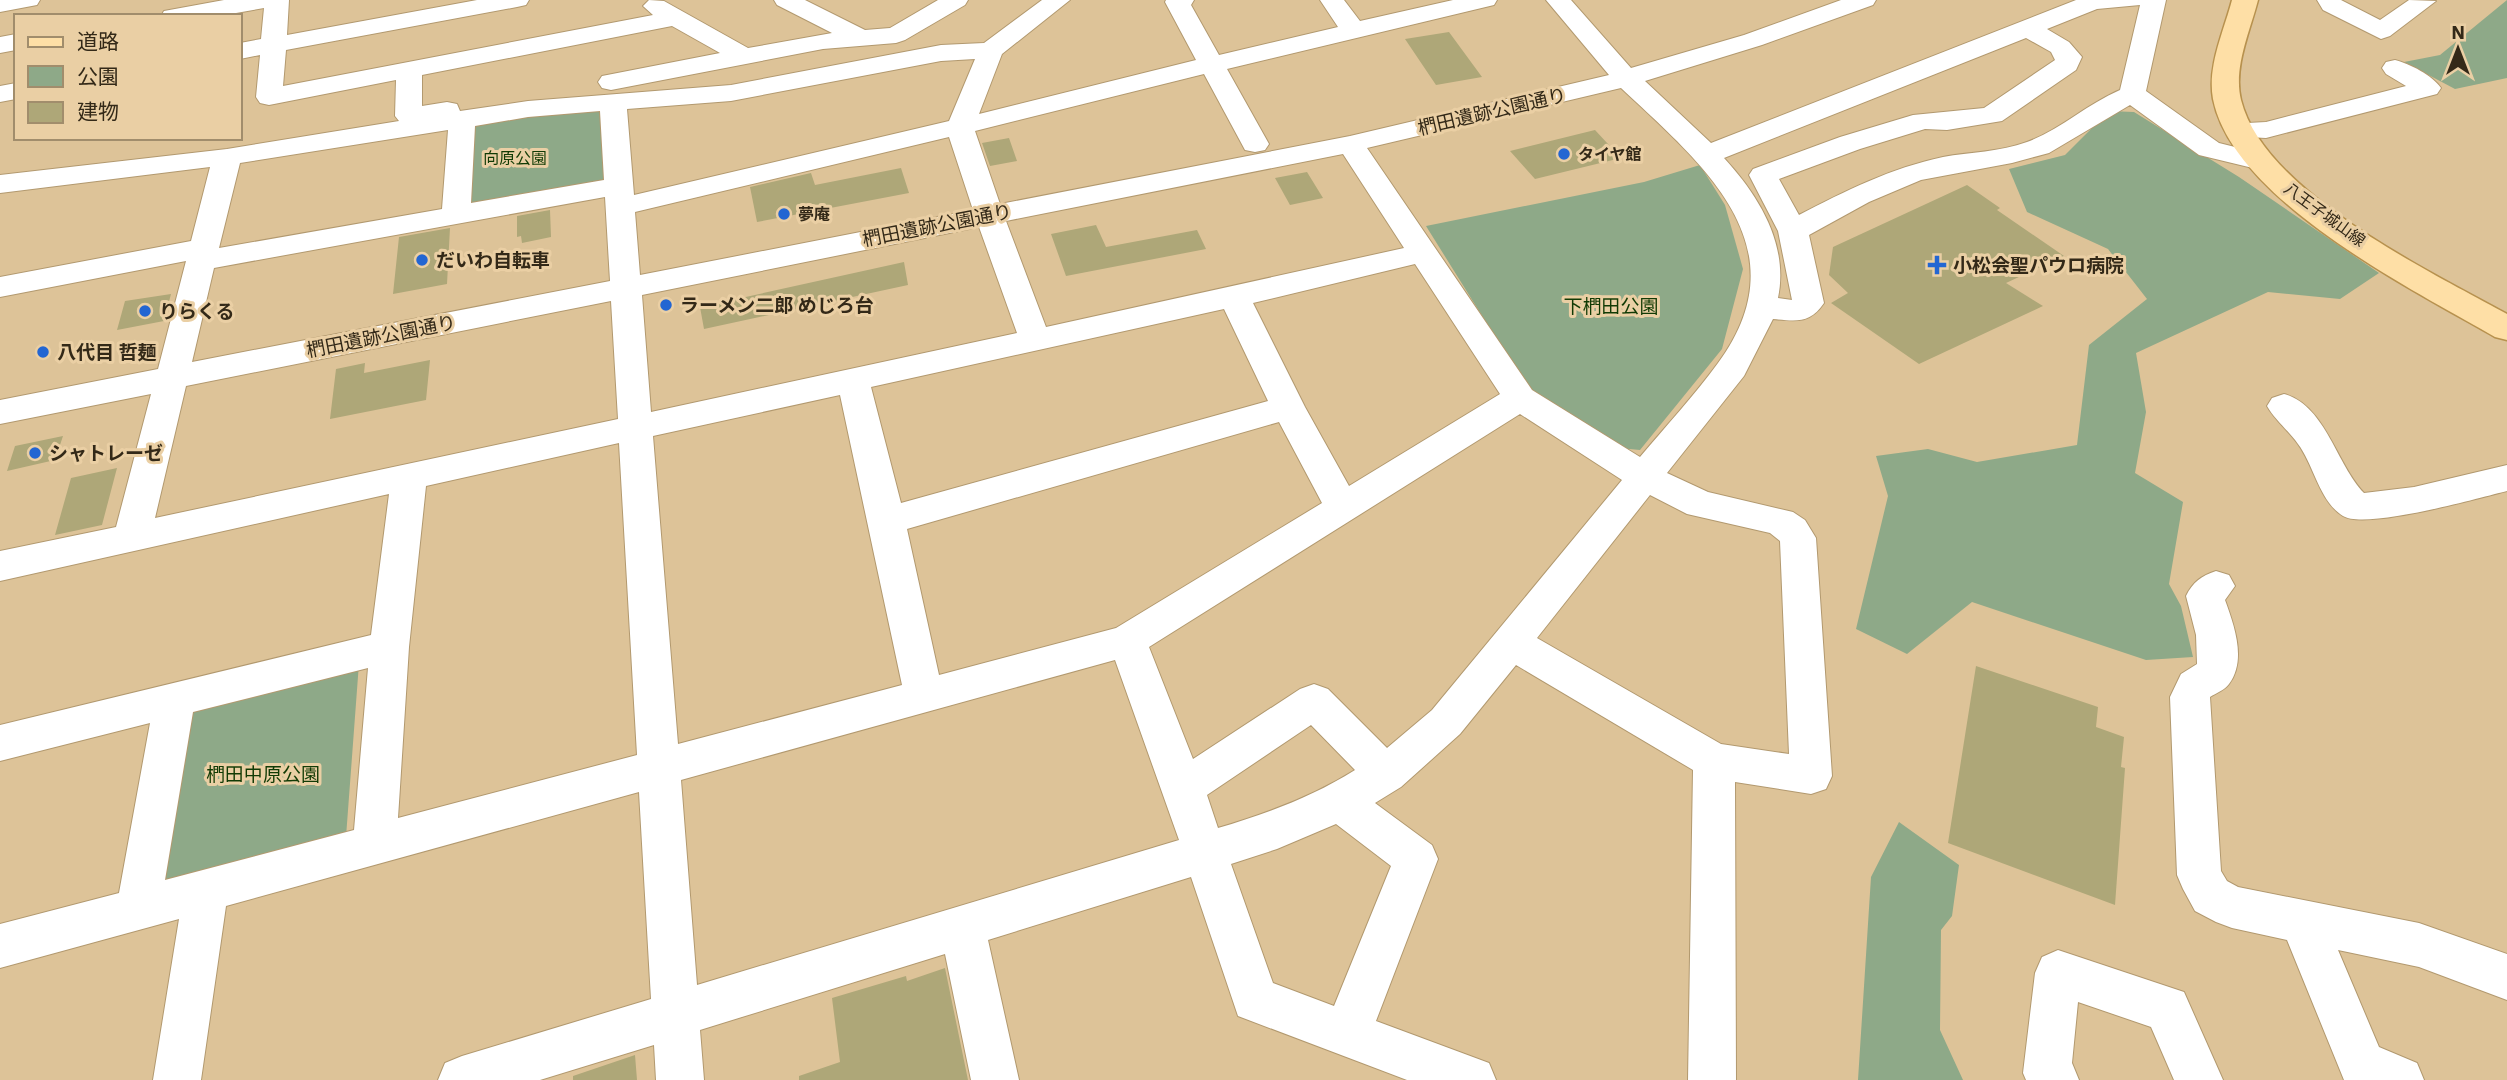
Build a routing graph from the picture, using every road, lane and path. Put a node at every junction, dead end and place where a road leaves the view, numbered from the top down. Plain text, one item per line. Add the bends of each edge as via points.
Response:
1 (28, 0) edge
2 (268, 0) edge
3 (277, 0) edge
4 (517, 0) edge
5 (645, 0) edge
6 (786, 0) edge
7 (1058, 0) edge
8 (1332, 0) edge
9 (1485, 0) edge
10 (1558, 0) edge
11 (1810, 0) edge
12 (2132, 0) edge
13 (2154, 0) edge
14 (2245, 0) edge
15 (2329, 0) edge
16 (2421, 0) edge
17 (1172, 1) edge
18 (1859, 1) edge
19 (947, 2) edge
20 (0, 5) edge
21 (185, 14) edge
22 (676, 18) junction
23 (2029, 29) junction
24 (1353, 30) junction
25 (860, 37) junction
26 (273, 45) junction
27 (991, 50) junction
28 (242, 51) edge
29 (745, 57) junction
30 (1212, 66) junction
31 (2395, 68) dead end
32 (409, 71) junction
33 (1619, 71) junction
34 (2132, 94) junction
35 (613, 103) junction
36 (462, 120) junction
37 (960, 127) junction
38 (2239, 130) junction
39 (1255, 144) junction
40 (1350, 144) junction
41 (1708, 154) junction
42 (228, 157) junction
43 (2261, 162) junction
44 (0, 184) edge
45 (619, 197) junction
46 (986, 206) junction
47 (456, 216) junction
48 (1793, 231) junction
49 (1422, 253) junction
50 (203, 255) junction
51 (625, 278) junction
52 (0, 286) edge
53 (1234, 297) junction
54 (1762, 307) junction
55 (2507, 329) edge
56 (1035, 340) junction
57 (176, 367) junction
58 (853, 380) junction
59 (0, 392) edge
60 (1520, 398) junction
61 (2284, 406) dead end
62 (1288, 407) junction
63 (0, 412) edge
64 (634, 426) junction
65 (409, 476) junction
66 (1644, 477) junction
67 (2507, 478) edge
68 (1343, 508) junction
69 (887, 521) junction
70 (132, 537) junction
71 (0, 566) edge
72 (2216, 586) dead end
73 (1127, 641) junction
74 (1512, 643) junction
75 (389, 647) junction
76 (924, 695) junction
77 (175, 699) junction
78 (0, 743) edge
79 (1714, 761) junction
80 (658, 767) junction
81 (1386, 774) junction
82 (1183, 788) junction
83 (1341, 802) junction
84 (375, 843) junction
85 (1205, 852) junction
86 (206, 891) junction
87 (138, 909) junction
88 (2302, 920) junction
89 (962, 927) junction
90 (0, 946) edge
91 (2507, 976) edge
92 (675, 1016) junction
93 (1346, 1035) junction
94 (177, 1080) edge
95 (462, 1080) edge
96 (680, 1080) edge
97 (995, 1080) edge
98 (1472, 1080) edge
99 (1712, 1080) edge
100 (2055, 1080) edge
101 (2199, 1080) edge
102 (2400, 1080) edge

1 - 20 street
2 - 21 street
3 - 26 street
4 - 26 street
5 - 22 street
6 - 25 street
7 - 27 street
8 - 24 street
9 - 24 street
10 - 33 street
11 - 33 street, 椚田遺跡公園通り
12 - 23 street via 2093,2
13 - 34 street
14 - 38 main road, 八王子城山線 via 2226,83
15 - 16 street via 2381,31
17 - 30 street
18 - 33 street, 椚田遺跡公園通り via 1753,40
19 - 25 street via 896,36
22 - 29 street
22 - 32 street
23 - 41 street
23 - 48 street via 2060,47 2068,57 2067,64 1992,115 1923,121 1763,175
24 - 30 street
25 - 29 street
26 - 28 street
26 - 32 street via 269,97
27 - 35 street via 941,53 731,93
27 - 37 street
29 - 32 street via 409,116
30 - 37 street
30 - 39 street
31 - 38 street via 2428,88 2266,130
33 - 39 street, 椚田遺跡公園通り
33 - 40 street, 椚田遺跡公園通り via 1486,114
33 - 41 street
34 - 43 street via 2209,149
34 - 48 street via 2040,146 1998,159 1927,169 1855,198
35 - 36 street via 528,109
35 - 45 street
36 - 42 street
36 - 47 street
37 - 45 street
37 - 46 street
38 - 43 main road, 八王子城山線
39 - 46 street, 椚田遺跡公園通り
40 - 46 street, 椚田遺跡公園通り
40 - 49 street
41 - 54 street via 1736,187 1759,235 1765,271
42 - 44 street
42 - 50 street
43 - 55 main road, 八王子城山線 via 2343,231
45 - 47 street
45 - 51 street
46 - 51 street, 椚田遺跡公園通り
46 - 56 street
47 - 50 street
48 - 54 street via 1808,303 1800,311
49 - 53 street
49 - 60 street
50 - 52 street
50 - 57 street
51 - 57 street, 椚田遺跡公園通り
51 - 64 street
53 - 56 street
53 - 62 street
54 - 66 street via 1739,357
56 - 58 street
57 - 59 street, 椚田遺跡公園通り
57 - 63 street, 椚田遺跡公園通り
57 - 70 street
58 - 64 street
58 - 69 street
60 - 66 street
60 - 68 street
61 - 67 street via 2312,437 2356,507 2414,500
62 - 68 street
62 - 69 street
64 - 65 street
64 - 80 street
65 - 70 street
65 - 75 street
66 - 74 street
66 - 79 street via 1700,504 1780,522 1798,538 1811,776
68 - 73 street
69 - 76 street
70 - 71 street
72 - 88 street via 2205,596 2218,664 2190,697 2199,875 2211,896 2232,907
73 - 76 street
73 - 82 street
74 - 79 street
74 - 81 street via 1446,722
75 - 77 street
75 - 84 street
76 - 80 street
77 - 78 street
77 - 87 street
79 - 99 street
80 - 84 street
80 - 92 street
81 - 82 street via 1314,701
81 - 83 street
82 - 85 street
83 - 85 street via 1270,832
83 - 93 street via 1416,859
84 - 86 street
85 - 89 street
85 - 93 street via 1255,1000
86 - 87 street
86 - 94 street
87 - 90 street
88 - 91 street via 2419,945
88 - 102 street via 2362,1064
89 - 92 street
89 - 97 street
92 - 95 street
92 - 96 street
93 - 98 street
100 - 101 street via 2047,1073 2058,973 2167,1009

